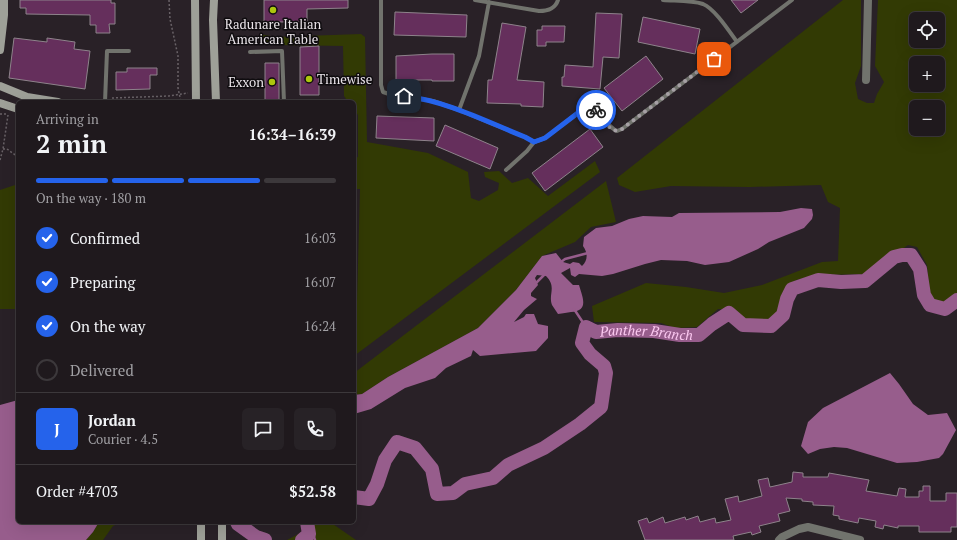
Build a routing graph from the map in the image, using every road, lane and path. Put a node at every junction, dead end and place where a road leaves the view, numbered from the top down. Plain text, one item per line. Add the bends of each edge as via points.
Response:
1 (4, 0) edge
2 (169, 0) edge
3 (195, 0) edge
4 (214, 0) edge
5 (381, 0) edge
6 (475, 0) edge
7 (558, 0) edge
8 (662, 0) edge
9 (792, 0) edge
10 (868, 0) edge
11 (489, 2) junction
12 (737, 42) junction
13 (0, 50) edge
14 (129, 51) dead end
15 (250, 52) dead end
16 (866, 80) dead end
17 (0, 86) edge
18 (196, 92) junction
19 (179, 94) junction
20 (46, 100) edge
21 (105, 100) edge
22 (112, 100) edge
23 (180, 100) edge
24 (196, 100) edge
25 (216, 100) edge
26 (284, 100) edge
27 (0, 103) edge
28 (16, 108) edge
29 (459, 110) junction
30 (8, 115) dead end
31 (534, 142) junction
32 (3, 149) junction
33 (16, 156) edge
34 (0, 160) edge
35 (506, 170) dead end
36 (201, 524) edge
37 (222, 524) edge
38 (201, 540) edge
39 (222, 540) edge
40 (779, 540) edge
41 (860, 540) edge

1 - 13 main road
2 - 19 path via 170,19 178,56
3 - 18 main road
4 - 25 main road
5 - 29 lane via 383,92 433,101
6 - 11 lane
7 - 11 lane via 553,8 546,11
8 - 12 lane via 704,5 713,11
9 - 12 lane
10 - 16 street
11 - 29 lane via 479,56
12 - 31 lane via 622,129 611,129 598,111 588,108 583,109 545,138
14 - 21 lane via 107,51
15 - 26 lane via 282,51
17 - 20 main road via 27,97
18 - 19 path
18 - 24 main road
19 - 22 path
19 - 23 path
27 - 28 main road
29 - 31 lane
30 - 32 path
31 - 35 lane via 527,152
32 - 33 path
32 - 34 path
36 - 38 main road
37 - 39 main road
40 - 41 street via 808,527

